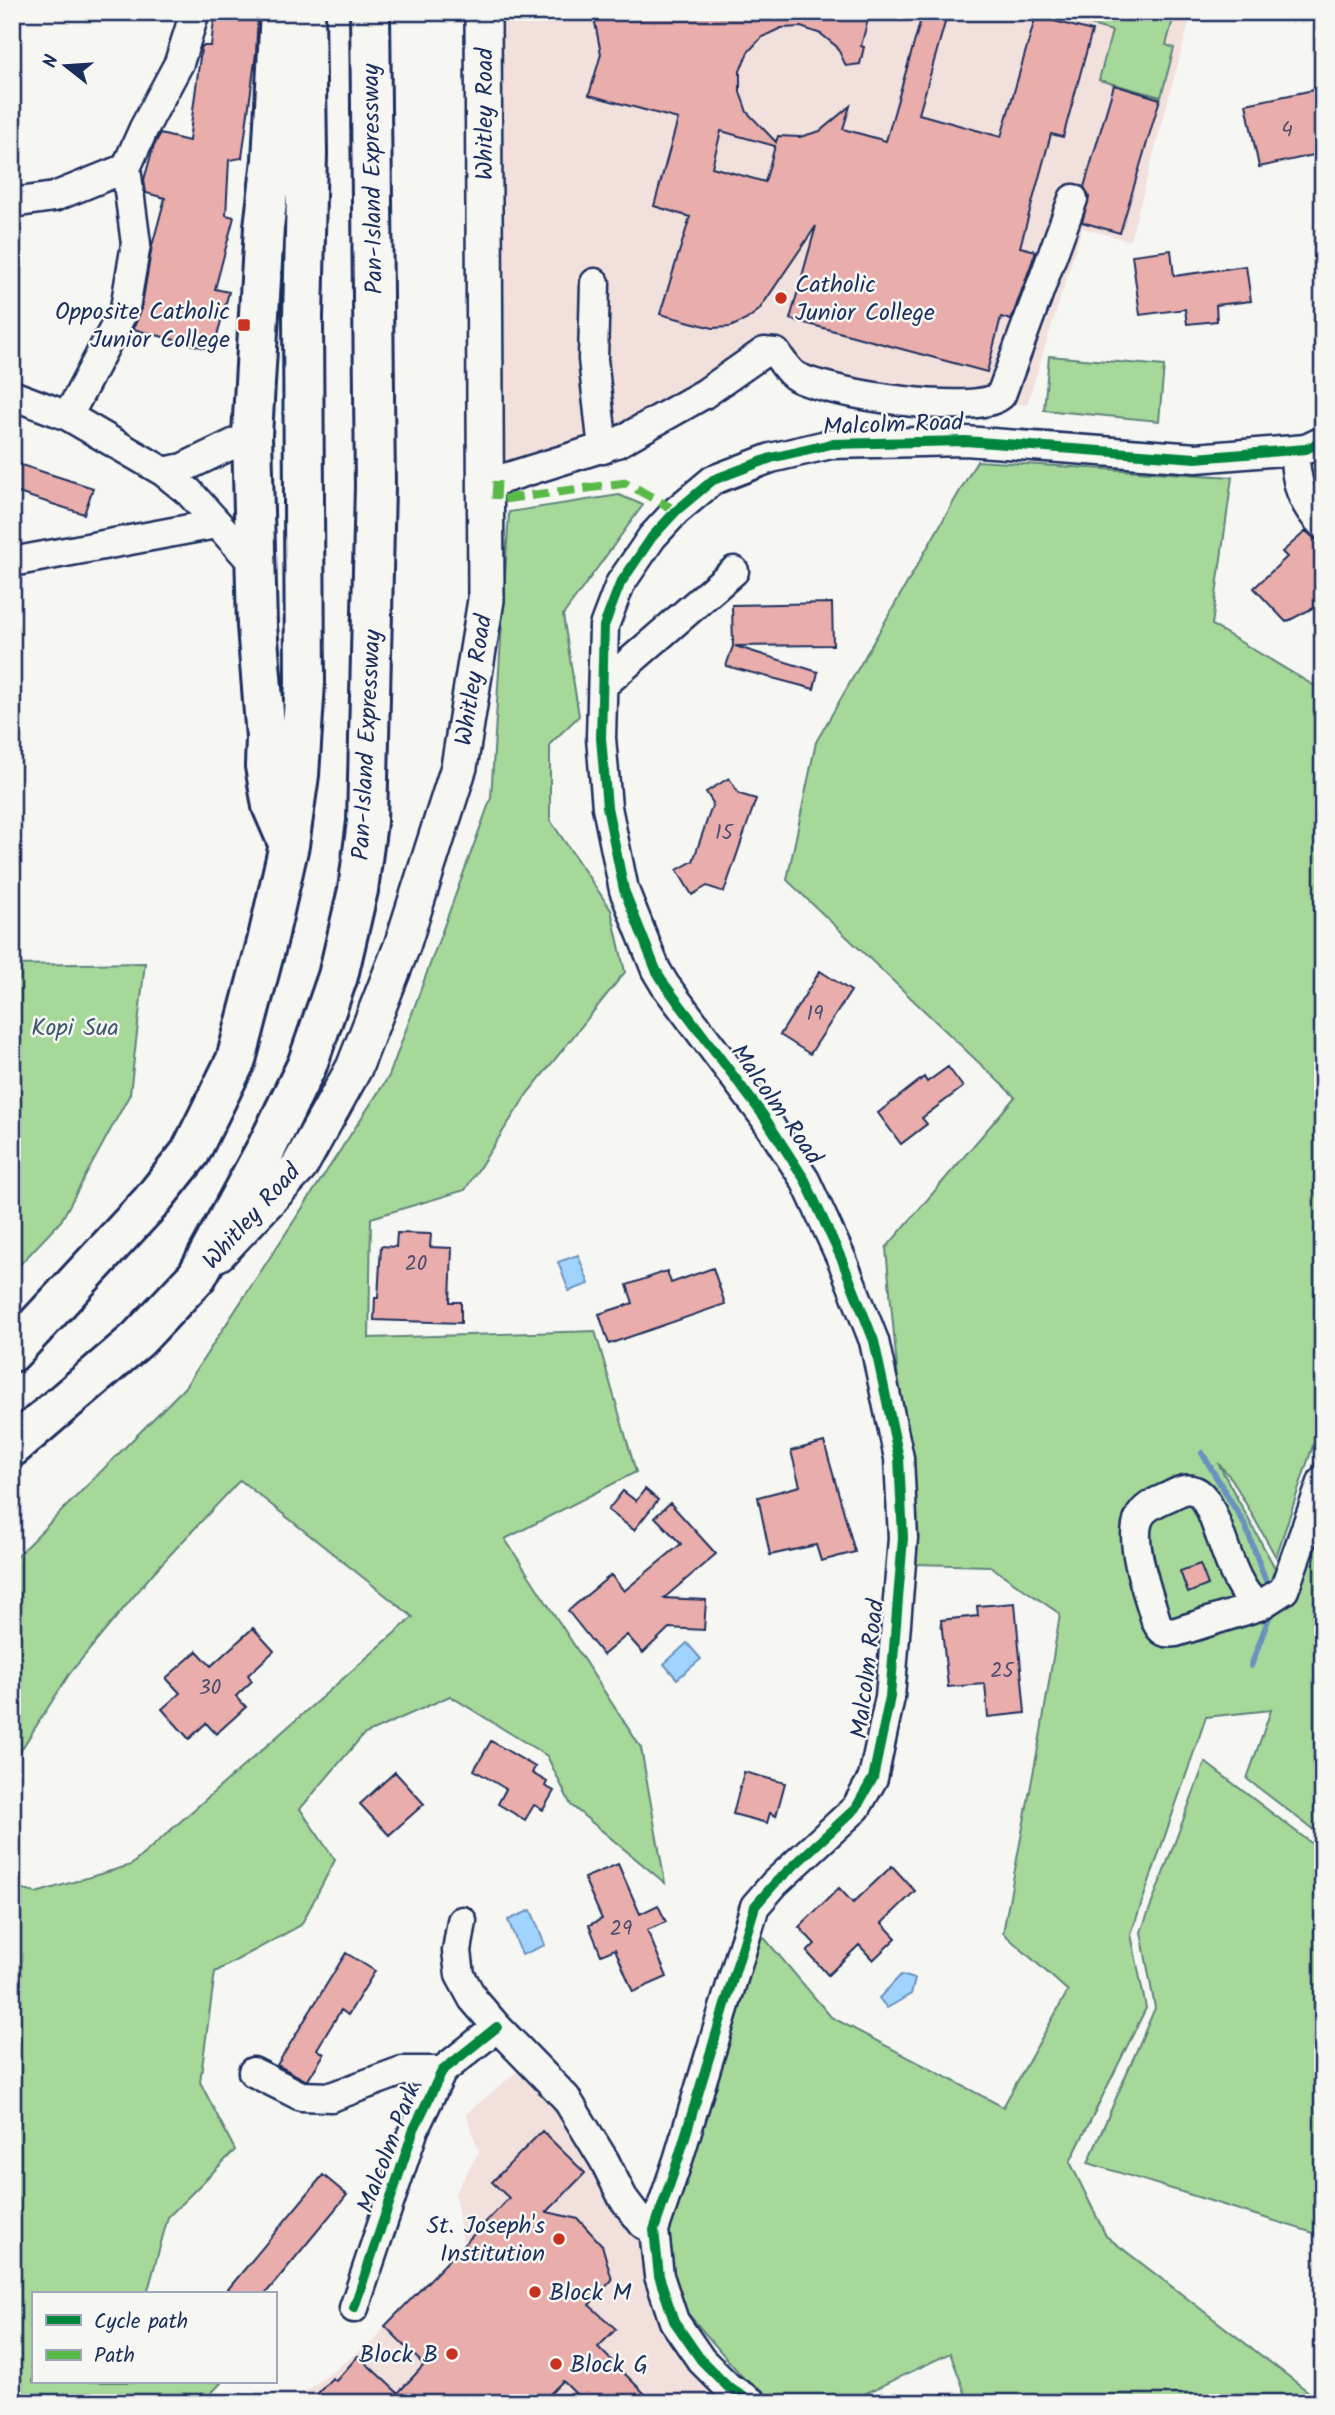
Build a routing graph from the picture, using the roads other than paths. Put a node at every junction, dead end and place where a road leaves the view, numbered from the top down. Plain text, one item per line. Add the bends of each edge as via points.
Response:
1 (195, 12) edge
2 (281, 12) edge
3 (305, 12) edge
4 (370, 12) edge
5 (483, 12) edge
6 (126, 168) junction
7 (1073, 199) dead end
8 (12, 203) edge
9 (595, 283) dead end
10 (12, 395) edge
11 (68, 416) junction
12 (252, 435) junction
13 (1323, 441) edge
14 (603, 449) junction
15 (1294, 450) junction
16 (164, 472) junction
17 (486, 484) junction
18 (216, 524) junction
19 (1323, 525) edge
20 (12, 562) edge
21 (256, 566) junction
22 (734, 571) dead end
23 (603, 685) junction
24 (289, 845) junction
25 (197, 1276) junction
26 (12, 1352) edge
27 (12, 1447) edge
28 (1323, 1480) edge
29 (1260, 1606) junction
30 (462, 1921) dead end
31 (497, 2027) junction
32 (442, 2071) junction
33 (253, 2072) dead end
34 (654, 2230) junction
35 (354, 2308) dead end
36 (753, 2403) edge

1 - 6 street via 179,63
2 - 12 highway
3 - 24 highway via 306,683
4 - 25 highway, Pan-Island Expressway via 375,500 367,822 358,890 338,976 307,1065
5 - 17 main road, Whitley Road
6 - 8 street via 54,197
6 - 11 street via 136,244 125,308
7 - 14 street via 996,400 921,404 833,390 798,377 776,353 764,352 704,394
9 - 14 street via 593,359
10 - 11 street
11 - 16 street
12 - 16 street via 183,468
12 - 21 highway
13 - 15 street, Malcolm Road
14 - 17 street
15 - 19 street via 1301,494 1309,512
15 - 23 street, Malcolm Road via 1196,458 965,441 831,444 771,458 713,480 652,537 620,584 604,626
16 - 18 street via 189,492
17 - 25 main road, Whitley Road via 486,600 459,766 402,946 354,1068 299,1167
18 - 20 street
18 - 21 street
21 - 24 highway via 266,774 272,806
22 - 23 street
23 - 34 street, Malcolm Road via 601,738 607,807 624,890 656,970 805,1180 842,1259 874,1341 899,1458 903,1538 890,1697 873,1778 856,1808 755,1906
24 - 26 highway via 236,1060 190,1153 150,1203
25 - 27 highway, Pan-Island Expressway via 138,1339
28 - 29 street via 1284,1590
29 - 29 street via 1176,1632 1160,1630 1136,1548 1135,1524 1142,1513 1189,1489 1203,1496 1242,1590
30 - 31 street via 457,1951 460,1975
31 - 32 street, Malcolm Park
31 - 34 street via 566,2098 623,2198 643,2224
32 - 33 street, Malcolm Park via 402,2071 331,2097 302,2096
32 - 35 street, Malcolm Park via 414,2129
34 - 36 street, Malcolm Road via 659,2276 674,2321 701,2360 728,2387

